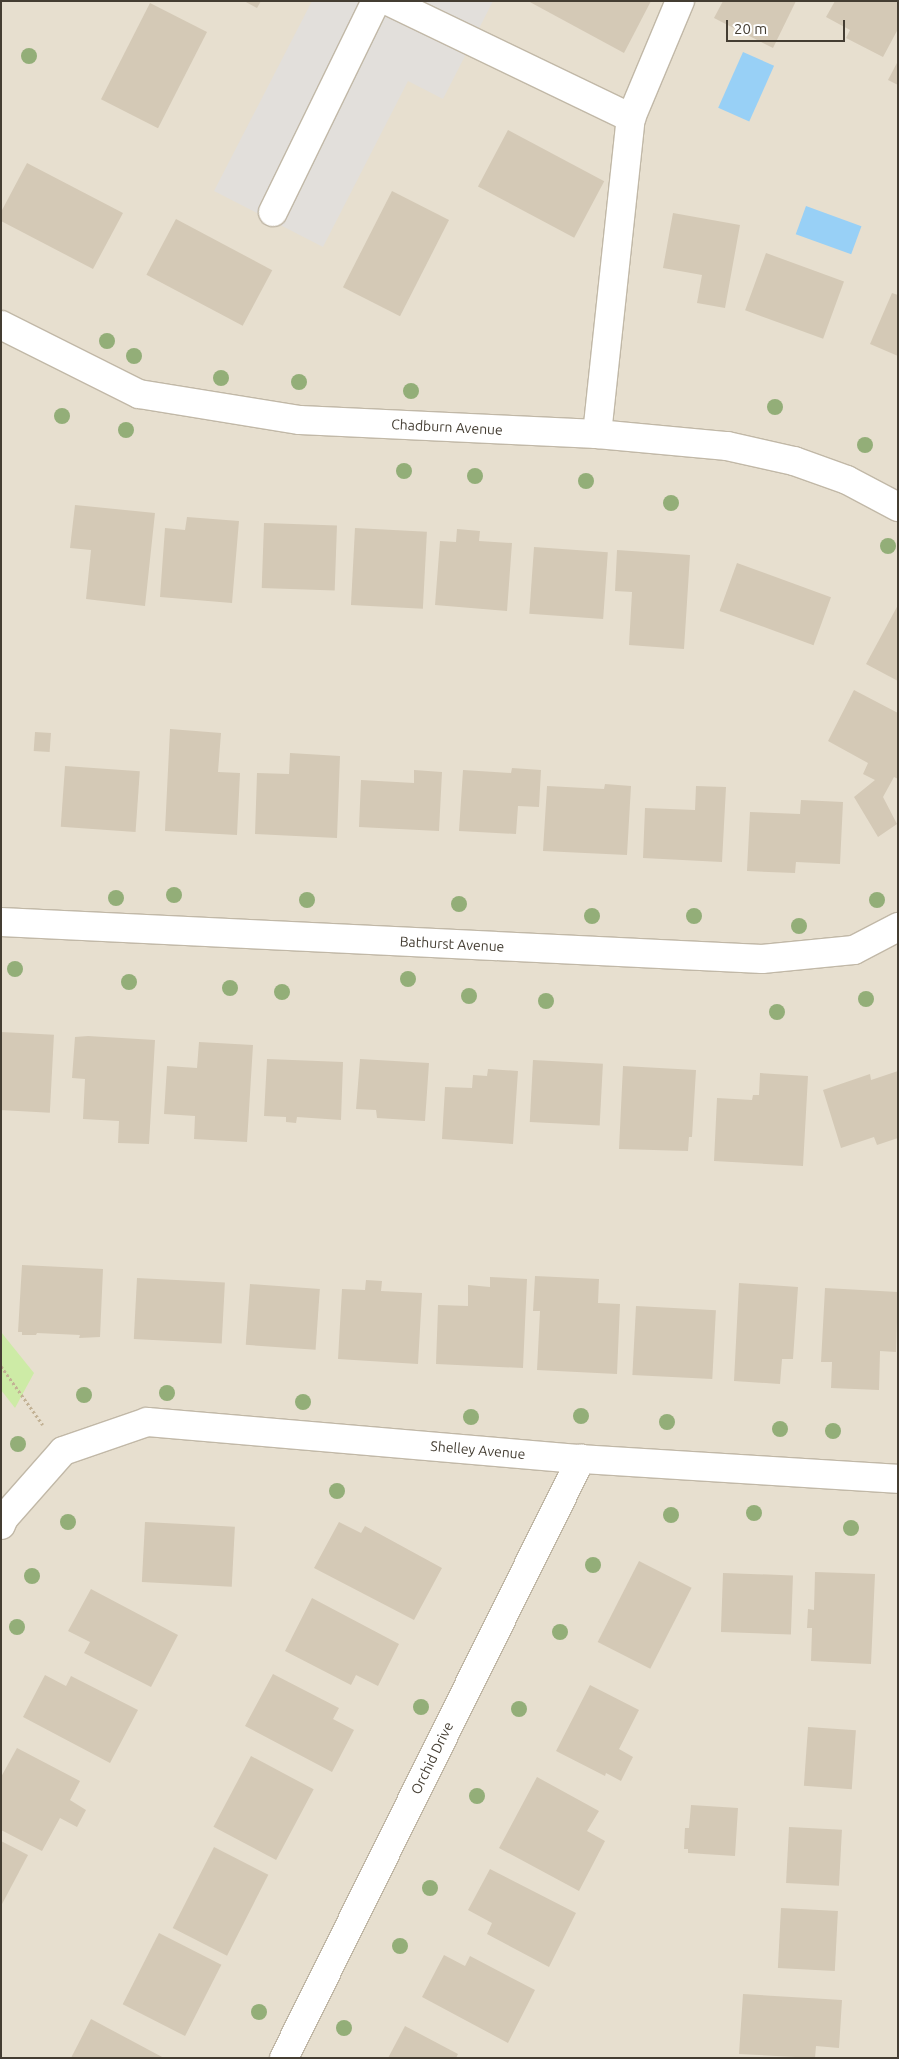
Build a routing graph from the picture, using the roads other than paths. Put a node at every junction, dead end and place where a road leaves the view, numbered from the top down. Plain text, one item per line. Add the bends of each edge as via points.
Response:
1 (376, 1) edge
2 (388, 1) edge
3 (680, 1) edge
4 (631, 118) junction
5 (273, 212) dead end
6 (1, 325) edge
7 (597, 434) junction
8 (898, 508) edge
9 (1, 922) edge
10 (898, 928) edge
11 (581, 1459) junction
12 (898, 1479) edge
13 (1, 1524) edge
14 (284, 2058) edge

1 - 5 street
2 - 4 street
3 - 4 street
4 - 7 street
6 - 7 street, Chadburn Avenue via 140,394 300,420
7 - 8 street, Chadburn Avenue via 727,446 794,461 847,480
9 - 10 street, Bathurst Avenue via 762,959 854,950
11 - 12 street, Shelley Avenue
11 - 13 street, Shelley Avenue via 146,1422 63,1451
11 - 14 street, Orchid Drive

